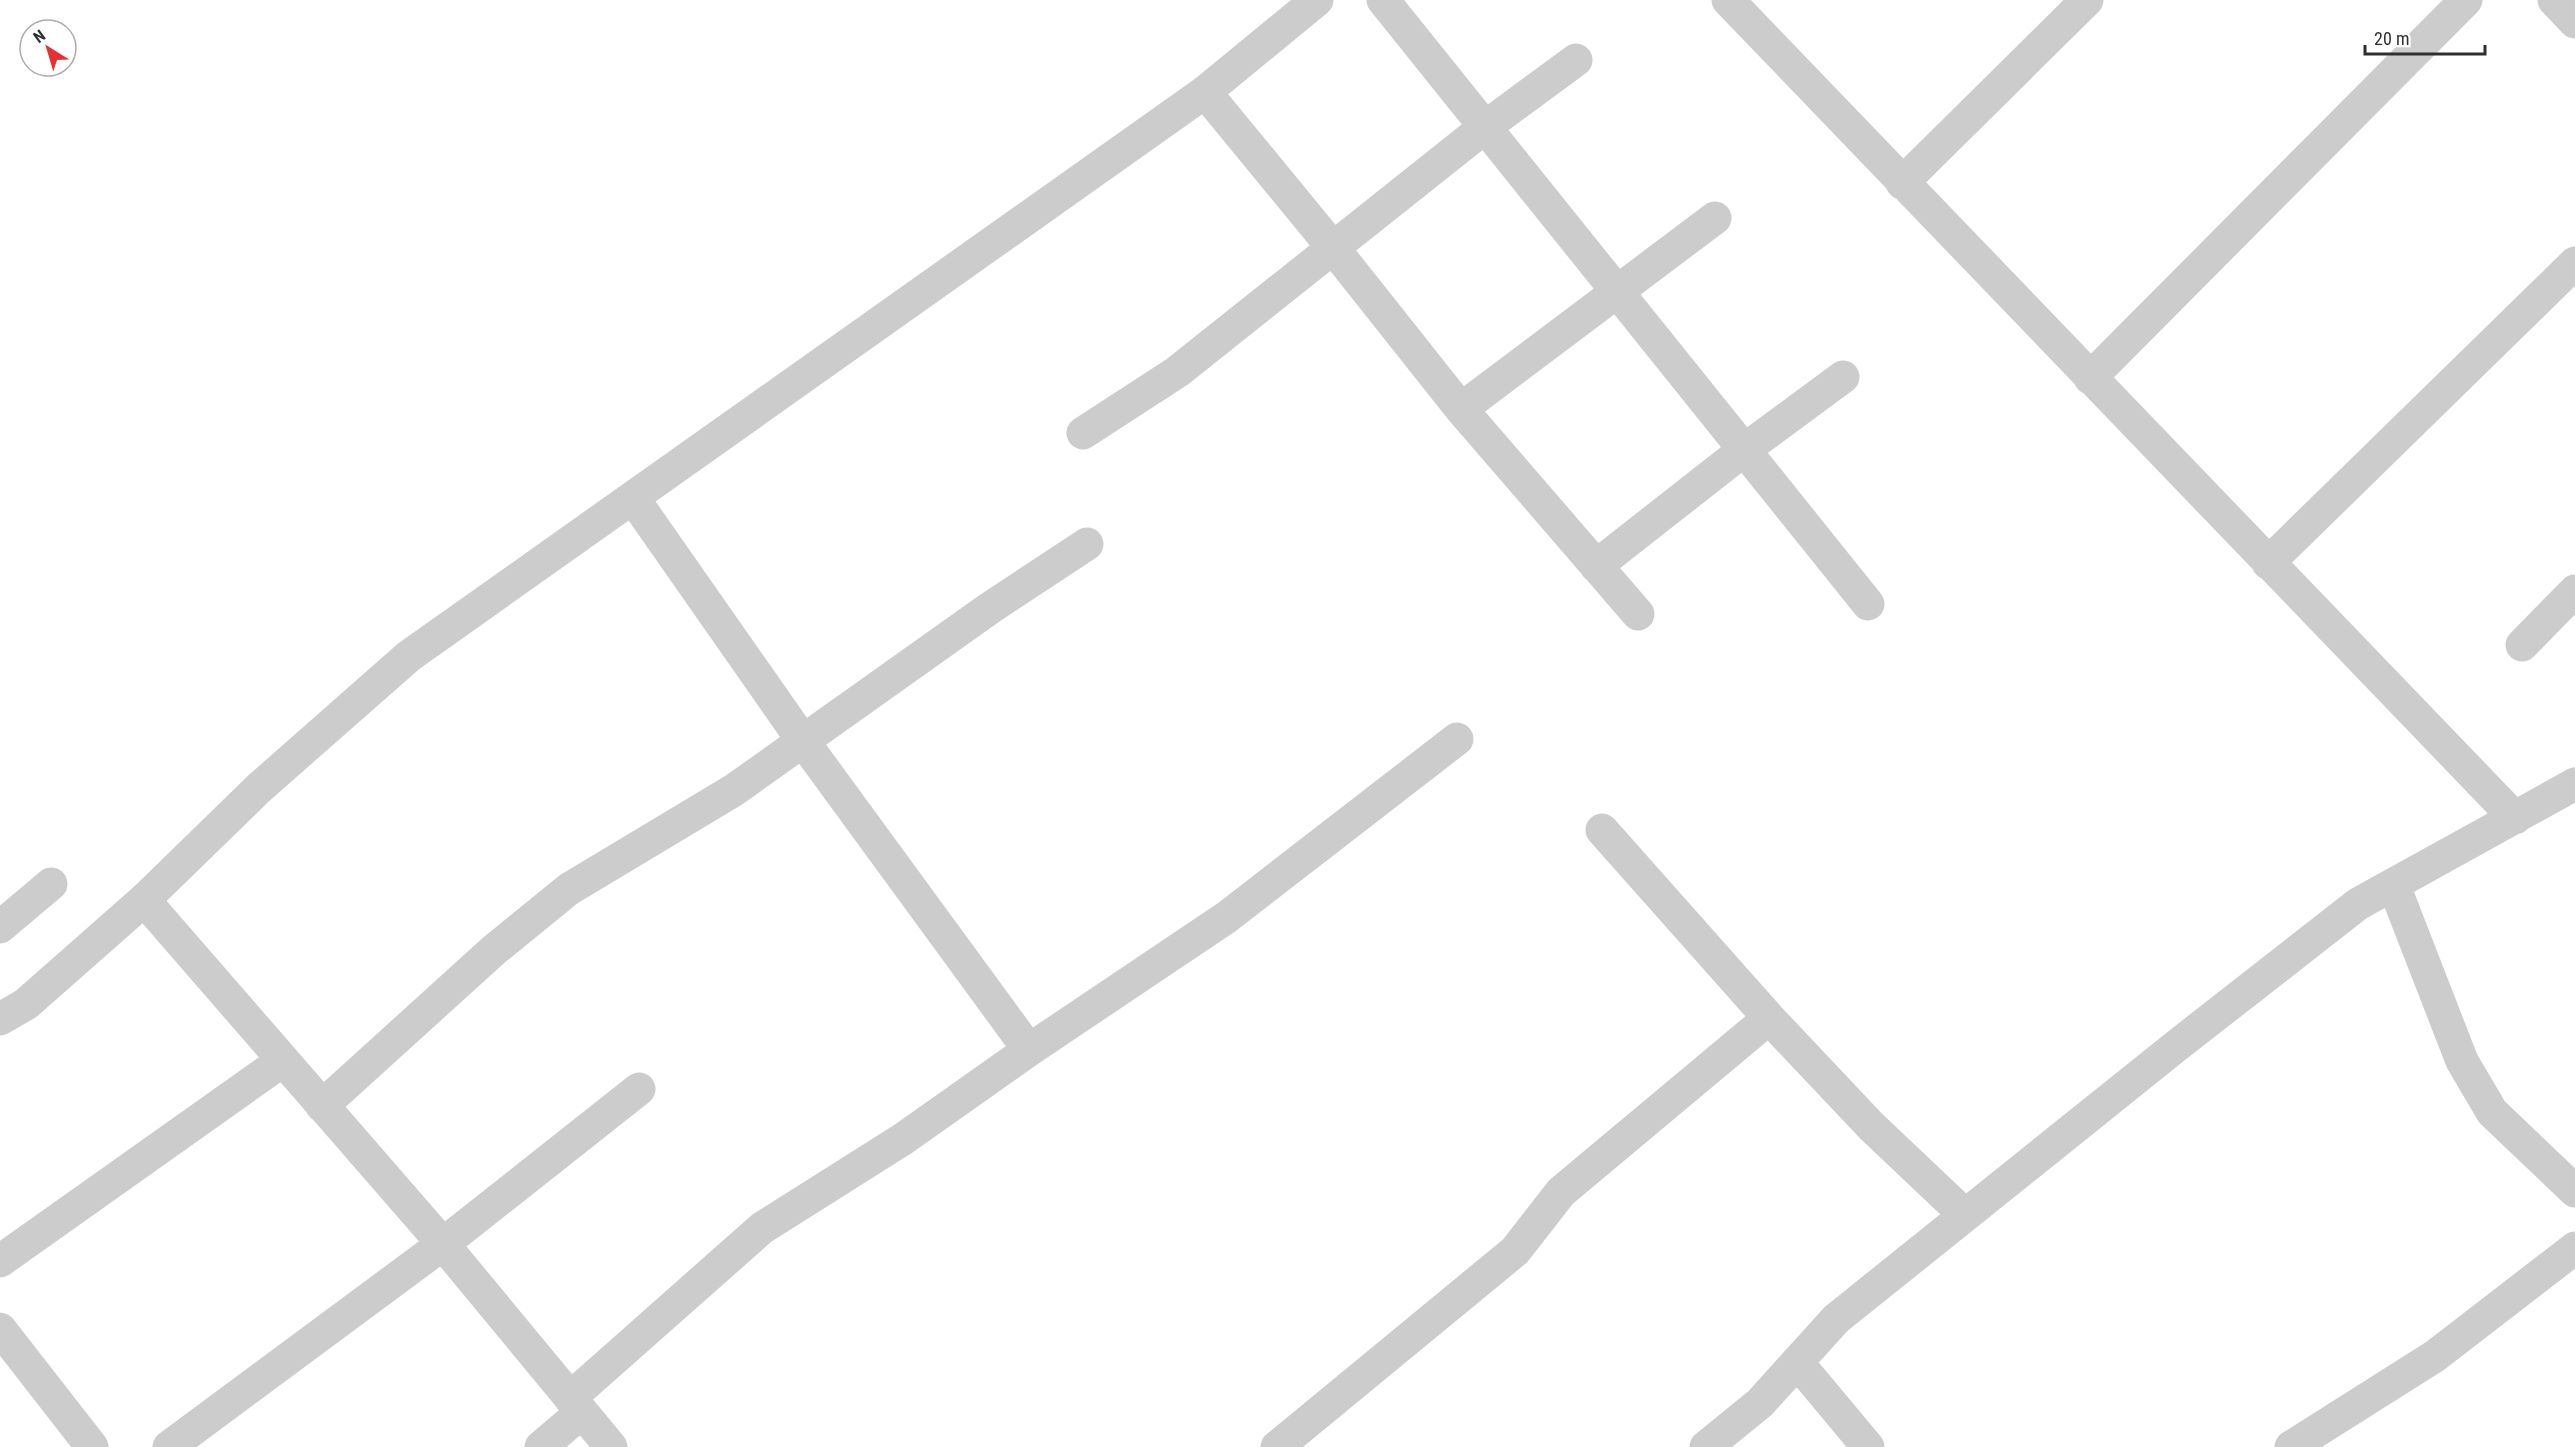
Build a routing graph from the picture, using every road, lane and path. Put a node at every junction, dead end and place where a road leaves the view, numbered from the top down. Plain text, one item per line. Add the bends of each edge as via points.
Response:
1 (1317, 0) edge
2 (1383, 0) edge
3 (1728, 0) edge
4 (2087, 0) edge
5 (2466, 0) edge
6 (2554, 0) edge
7 (2575, 22) edge
8 (1576, 60) dead end
9 (1205, 92) junction
10 (1485, 127) junction
11 (1902, 183) junction
12 (1715, 218) dead end
13 (1334, 249) junction
14 (2575, 263) edge
15 (1616, 291) junction
16 (1843, 377) dead end
17 (2090, 378) junction
18 (1461, 410) junction
19 (1083, 433) dead end
20 (1744, 450) junction
21 (633, 498) junction
22 (1086, 544) dead end
23 (2268, 563) junction
24 (1596, 566) junction
25 (2575, 591) edge
26 (1868, 604) dead end
27 (1638, 614) dead end
28 (2522, 645) dead end
29 (1457, 739) dead end
30 (803, 741) junction
31 (2575, 784) edge
32 (2515, 818) junction
33 (1602, 830) dead end
34 (51, 884) dead end
35 (2394, 886) junction
36 (144, 900) junction
37 (0, 927) edge
38 (1769, 1018) junction
39 (0, 1019) edge
40 (1029, 1050) junction
41 (282, 1061) junction
42 (639, 1089) dead end
43 (322, 1106) junction
44 (2569, 1176) edge
45 (1965, 1215) junction
46 (443, 1244) junction
47 (2575, 1248) edge
48 (0, 1261) edge
49 (0, 1329) edge
50 (1797, 1362) junction
51 (576, 1405) junction
52 (92, 1447) edge
53 (169, 1447) edge
54 (541, 1447) edge
55 (611, 1447) edge
56 (1277, 1447) edge
57 (1706, 1447) edge
58 (1868, 1447) edge
59 (2291, 1447) edge

1 - 9 street
2 - 10 street
3 - 11 street
4 - 11 street
5 - 17 street
6 - 7 street
8 - 10 street
9 - 13 street
9 - 21 street
10 - 13 street
10 - 15 street
11 - 17 street
12 - 15 street
13 - 18 street
13 - 19 street via 1177,372
14 - 23 street
15 - 18 street
15 - 20 street
16 - 20 street
17 - 23 street
18 - 24 street
20 - 24 street
20 - 26 street
21 - 30 street
21 - 36 street via 409,656 259,788
22 - 30 street
23 - 32 street
24 - 27 street
25 - 28 street
29 - 40 street via 1227,917
30 - 40 street
30 - 43 street via 734,790 569,889 494,950
31 - 32 street
32 - 35 street
33 - 38 street
34 - 37 street
35 - 44 street via 2462,1061 2492,1112
35 - 45 street via 2358,904
36 - 39 street via 26,1004
36 - 41 street
38 - 45 street via 1871,1126
38 - 56 street via 1561,1192 1515,1251
40 - 51 street via 903,1139 762,1228
41 - 43 street
41 - 48 street
42 - 46 street
43 - 46 street
45 - 50 street via 1836,1319
46 - 51 street
46 - 53 street
47 - 59 street via 2434,1356
49 - 52 street
50 - 57 street via 1760,1403
50 - 58 street
51 - 54 street
51 - 55 street

